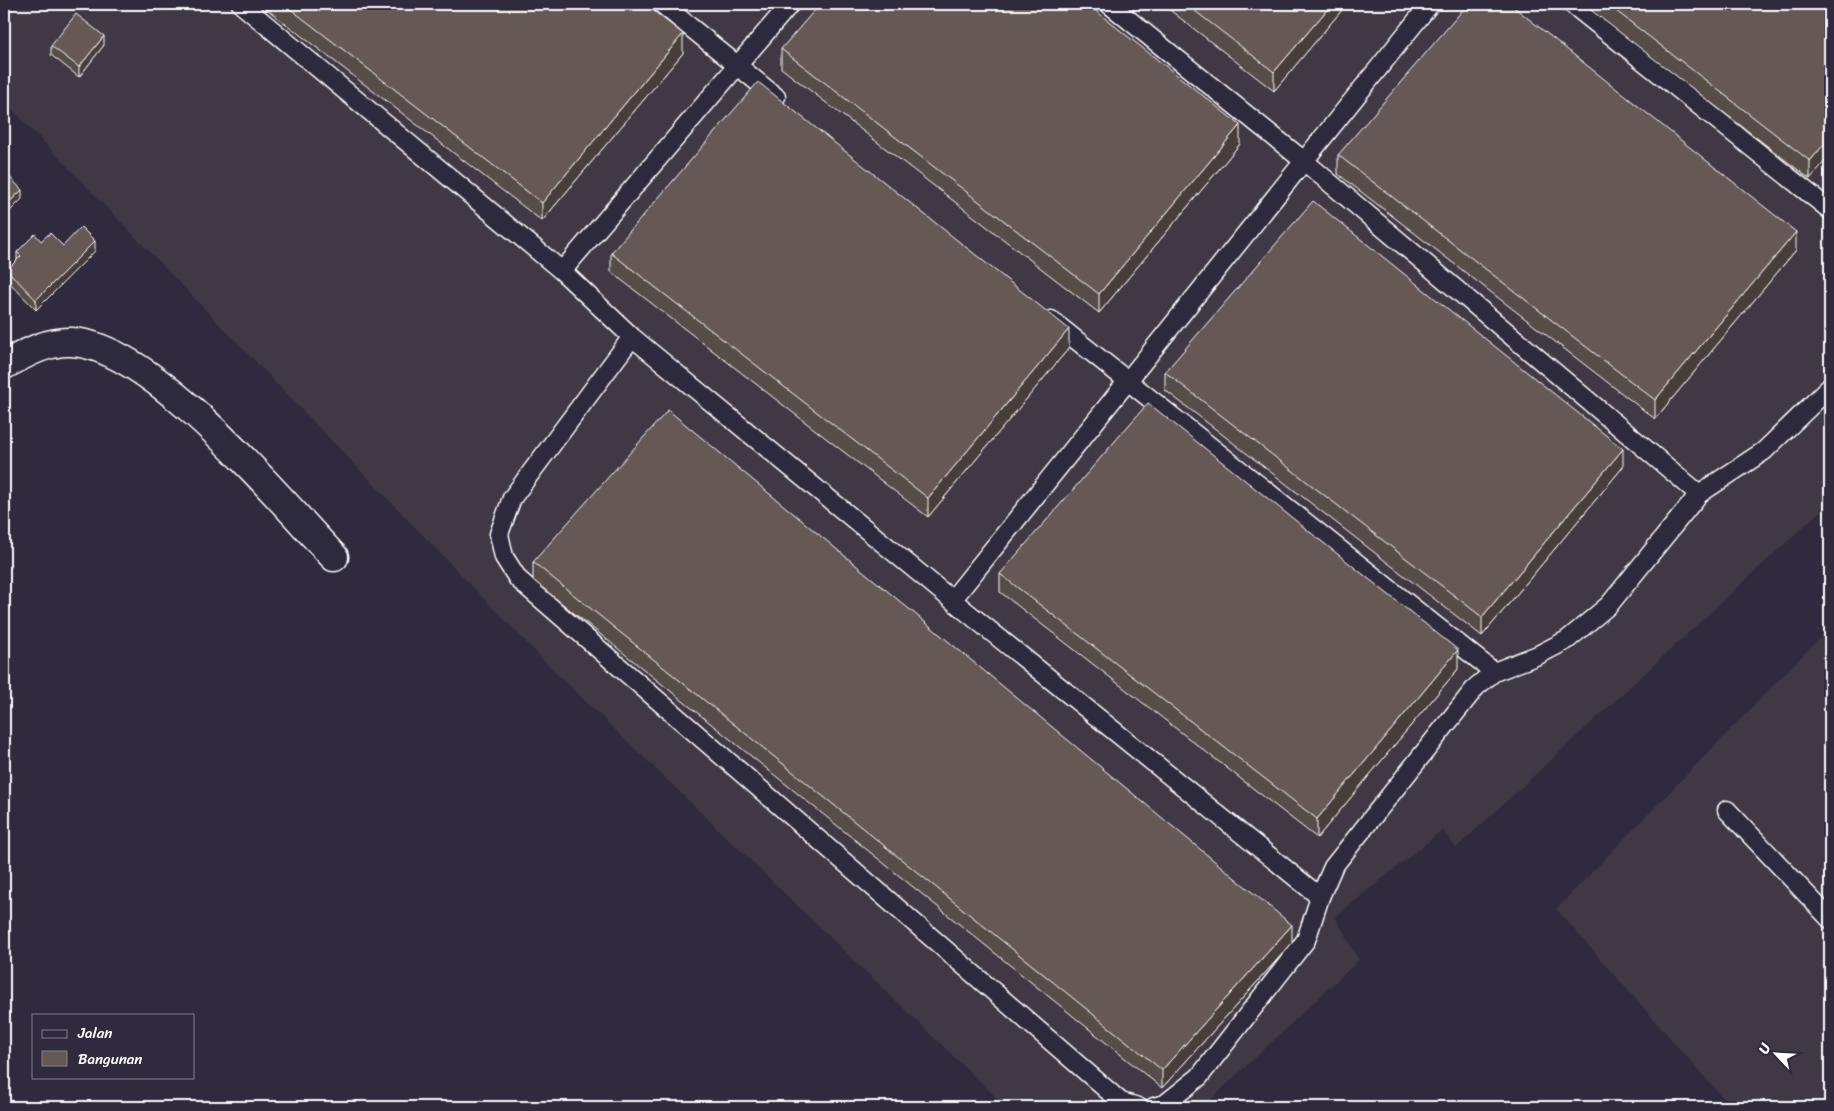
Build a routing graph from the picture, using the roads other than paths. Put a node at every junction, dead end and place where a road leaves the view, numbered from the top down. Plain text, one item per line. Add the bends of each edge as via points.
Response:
1 (240, 4) edge
2 (662, 4) edge
3 (790, 4) edge
4 (1110, 4) edge
5 (1430, 4) edge
6 (1572, 4) edge
7 (738, 66) junction
8 (792, 110) edge
9 (1304, 161) junction
10 (1830, 210) edge
11 (562, 271) junction
12 (1036, 308) edge
13 (632, 337) junction
14 (4, 365) edge
15 (1127, 382) junction
16 (1830, 387) edge
17 (1699, 494) junction
18 (334, 557) dead end
19 (952, 600) junction
20 (1494, 672) junction
21 (1727, 810) dead end
22 (1320, 897) junction
23 (1830, 919) edge
24 (1138, 1107) edge
25 (1154, 1107) edge

1 - 11 lane
2 - 7 lane
3 - 7 lane
4 - 9 lane
5 - 9 lane
6 - 10 lane
7 - 8 lane
7 - 11 lane
9 - 15 lane
9 - 17 lane
11 - 13 lane
12 - 15 lane
13 - 19 lane
13 - 24 lane via 512,498 499,534 504,557 518,579 1121,1102
14 - 18 street via 36,348 71,342 108,351 151,376 219,435
15 - 19 lane
15 - 20 lane
16 - 17 lane via 1764,451
17 - 20 lane via 1609,605 1567,640
19 - 22 lane
20 - 22 lane via 1476,687 1333,867
21 - 23 lane
22 - 25 lane via 1306,940 1199,1077 1165,1104

